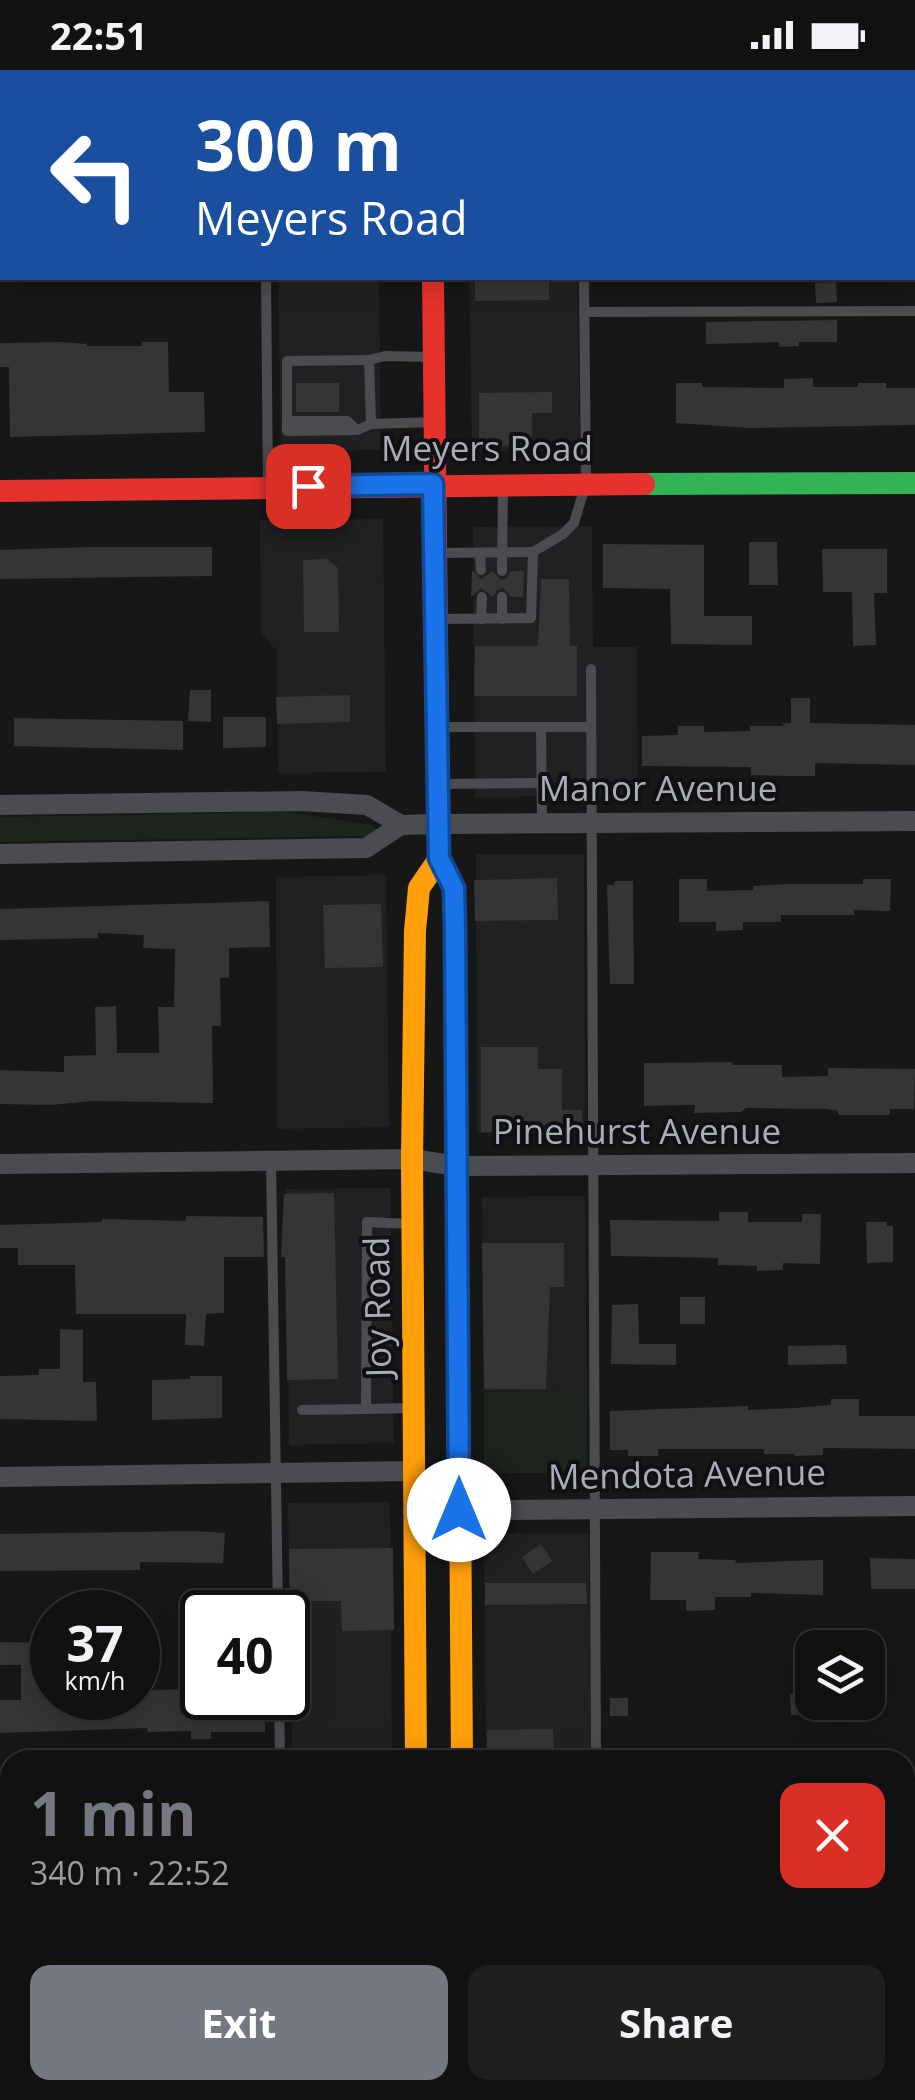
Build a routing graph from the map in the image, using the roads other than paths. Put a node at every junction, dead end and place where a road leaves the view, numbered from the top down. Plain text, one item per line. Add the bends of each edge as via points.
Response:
1 (266, 280) edge
2 (433, 280) edge
3 (584, 280) edge
4 (915, 310) edge
5 (584, 312) junction
6 (433, 357) junction
7 (370, 360) junction
8 (433, 422) junction
9 (371, 424) junction
10 (915, 482) edge
11 (586, 483) junction
12 (433, 484) junction
13 (503, 484) junction
14 (268, 486) junction
15 (0, 492) edge
16 (503, 552) junction
17 (532, 552) junction
18 (480, 553) junction
19 (434, 554) junction
20 (481, 570) dead end
21 (502, 571) dead end
22 (482, 597) dead end
23 (502, 597) dead end
24 (502, 618) junction
25 (481, 619) junction
26 (434, 620) junction
27 (591, 669) dead end
28 (541, 726) junction
29 (590, 726) junction
30 (436, 727) junction
31 (541, 783) junction
32 (437, 784) junction
33 (0, 805) edge
34 (915, 820) edge
35 (542, 822) junction
36 (589, 822) junction
37 (438, 824) junction
38 (401, 826) junction
39 (0, 854) edge
40 (439, 858) junction
41 (412, 1159) junction
42 (271, 1161) junction
43 (915, 1163) edge
44 (0, 1164) edge
45 (593, 1164) junction
46 (457, 1166) junction
47 (412, 1224) junction
48 (414, 1408) junction
49 (366, 1409) junction
50 (302, 1410) dead end
51 (414, 1471) junction
52 (276, 1473) junction
53 (0, 1477) edge
54 (915, 1506) edge
55 (597, 1509) junction
56 (459, 1510) junction
57 (416, 1511) junction
58 (278, 1590) edge
59 (279, 1720) edge
60 (280, 1750) edge
61 (416, 1750) edge
62 (462, 1750) edge
63 (596, 1750) edge

1 - 14 lane
2 - 6 street, Joy Road
3 - 5 lane
4 - 5 lane
5 - 11 lane
6 - 7 lane
6 - 8 street, Joy Road
7 - 9 lane
7 - 9 lane via 287,361 287,430
8 - 9 lane
8 - 12 street, Joy Road
10 - 11 street, Meyers Road
11 - 13 street, Meyers Road
11 - 17 lane via 574,523
12 - 13 street, Meyers Road
12 - 14 street, Meyers Road
12 - 19 street, Joy Road
13 - 16 lane
14 - 15 street, Meyers Road
16 - 17 lane
16 - 18 lane
16 - 21 lane
17 - 24 lane via 530,618
18 - 19 lane
18 - 20 lane
19 - 26 street, Joy Road
22 - 25 lane
23 - 24 lane
24 - 25 lane
25 - 26 lane
26 - 30 street, Joy Road
27 - 29 lane
28 - 29 lane
28 - 30 lane
28 - 31 lane
29 - 36 lane
30 - 32 street, Joy Road
31 - 32 lane
31 - 35 lane
32 - 37 street, Joy Road
33 - 38 street, Manor Avenue via 302,801 367,805
34 - 36 street, Manor Avenue
35 - 36 street, Manor Avenue
35 - 37 street, Manor Avenue
36 - 45 lane
37 - 38 street, Manor Avenue
37 - 40 street, Joy Road
38 - 39 street, Manor Avenue via 366,848
40 - 41 street, Joy Road via 420,888 415,931
40 - 46 street, Joy Road via 454,888
41 - 42 street, Pinehurst Avenue
41 - 46 street, Pinehurst Avenue
41 - 47 street, Joy Road
42 - 44 street, Pinehurst Avenue
42 - 52 lane
43 - 45 street, Pinehurst Avenue
45 - 46 street, Pinehurst Avenue
45 - 55 lane
46 - 56 street, Joy Road
47 - 48 street, Joy Road
47 - 49 lane via 367,1222
48 - 49 lane
48 - 51 street, Joy Road
49 - 50 lane
51 - 52 street
51 - 57 street, Joy Road
52 - 53 street
52 - 58 lane
54 - 55 street, Mendota Avenue
55 - 56 street, Mendota Avenue
55 - 63 lane
56 - 57 street, Mendota Avenue
56 - 62 street, Joy Road
57 - 61 street, Joy Road
59 - 60 lane

